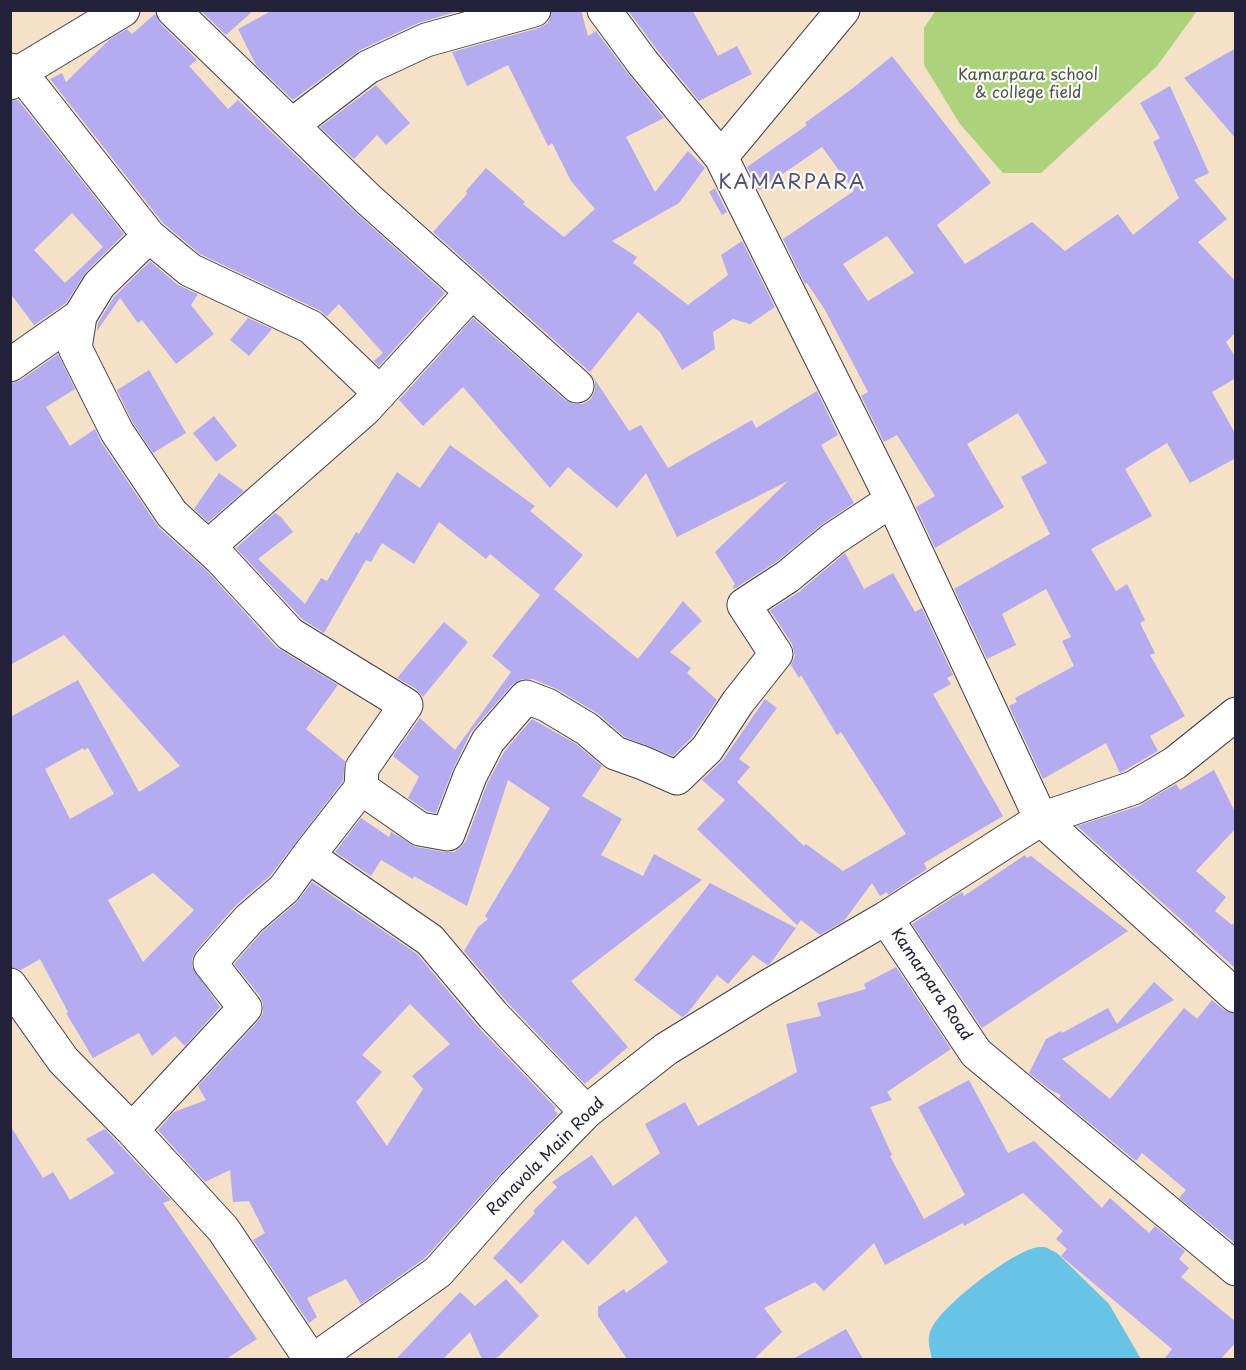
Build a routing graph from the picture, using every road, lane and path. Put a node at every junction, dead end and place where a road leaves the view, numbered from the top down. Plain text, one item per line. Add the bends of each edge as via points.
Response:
1 (123, 10) edge
2 (174, 10) edge
3 (534, 10) edge
4 (604, 10) edge
5 (843, 10) edge
6 (14, 75) edge
7 (292, 125) junction
8 (721, 157) junction
9 (149, 236) junction
10 (472, 292) junction
11 (80, 316) junction
12 (10, 365) edge
13 (577, 386) dead end
14 (380, 393) junction
15 (892, 500) junction
16 (208, 547) junction
17 (1234, 719) edge
18 (361, 788) junction
19 (1041, 819) junction
20 (308, 856) junction
21 (886, 918) junction
22 (10, 985) edge
23 (1236, 996) edge
24 (586, 1112) junction
25 (132, 1130) junction
26 (1236, 1269) edge
27 (313, 1359) edge

1 - 6 street
2 - 7 street
3 - 7 street via 426,40 368,67
4 - 8 street
5 - 8 street
6 - 9 street
7 - 10 street
8 - 15 street
9 - 11 street via 99,285
9 - 14 street via 189,270 311,327
10 - 13 street
10 - 14 street
11 - 12 street
11 - 16 street via 75,348 117,432 171,514
14 - 16 street
15 - 18 street via 832,538 787,577 744,605 776,654 707,749 677,778 615,753 587,729 526,697 489,741 470,776 448,834 420,829
15 - 19 street
16 - 18 street via 290,634 406,705 362,768
17 - 19 street, Kamarpara Road via 1175,763 1133,788
18 - 20 street
19 - 21 street, Kamarpara Road
19 - 23 street
20 - 24 street via 430,940 493,1015
20 - 25 street via 284,889 249,919 210,963 245,1008
21 - 24 street, Ranavola Main Road via 666,1049
21 - 26 street, Kamarpara Road via 976,1053
22 - 25 street via 63,1060
24 - 27 street, Ranavola Main Road via 438,1272
25 - 27 street via 224,1229

